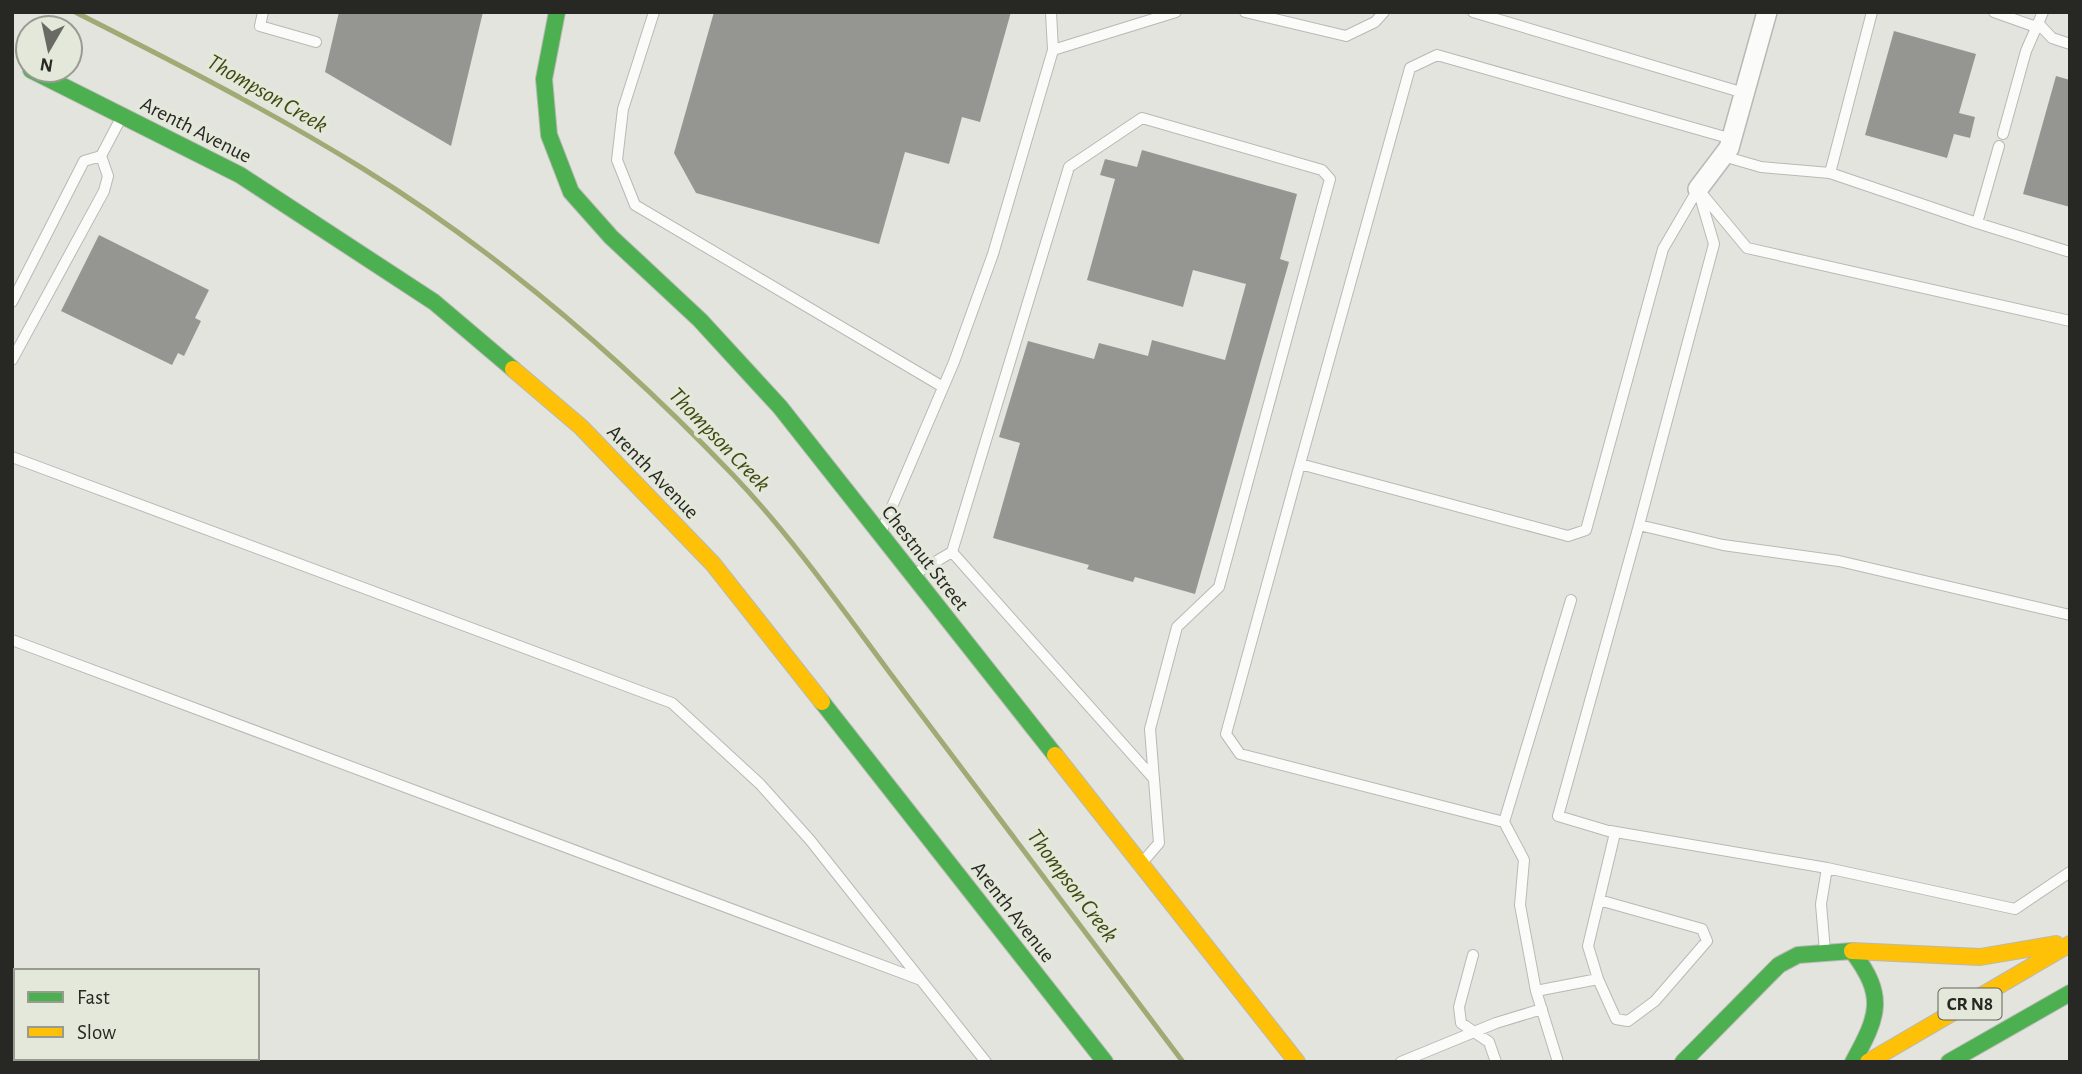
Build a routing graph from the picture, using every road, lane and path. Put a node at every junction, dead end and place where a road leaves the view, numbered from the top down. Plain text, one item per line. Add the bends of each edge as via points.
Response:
1 (263, 12) edge
2 (557, 12) edge
3 (654, 12) edge
4 (1051, 12) edge
5 (1176, 12) edge
6 (1245, 12) edge
7 (1384, 12) edge
8 (1474, 12) edge
9 (1767, 12) edge
10 (1872, 12) edge
11 (1994, 12) edge
12 (2043, 12) edge
13 (2037, 25) junction
14 (316, 41) dead end
15 (2070, 44) edge
16 (1053, 50) junction
17 (59, 84) edge
18 (1744, 93) junction
19 (122, 116) junction
20 (2003, 134) dead end
21 (1999, 146) dead end
22 (1727, 147) junction
23 (101, 156) junction
24 (1830, 173) junction
25 (1698, 189) junction
26 (1977, 223) junction
27 (2070, 252) edge
28 (12, 302) edge
29 (2070, 321) edge
30 (12, 360) edge
31 (943, 387) junction
32 (12, 457) edge
33 (1300, 464) junction
34 (1639, 525) junction
35 (880, 534) junction
36 (952, 552) junction
37 (912, 575) junction
38 (1571, 600) dead end
39 (2070, 615) edge
40 (12, 640) edge
41 (1154, 779) junction
42 (1504, 822) junction
43 (1608, 831) junction
44 (1140, 864) junction
45 (1827, 868) junction
46 (2070, 872) edge
47 (1599, 900) junction
48 (2070, 942) edge
49 (1852, 951) junction
50 (1825, 952) junction
51 (1473, 955) dead end
52 (1598, 979) junction
53 (921, 980) junction
54 (1536, 991) junction
55 (2070, 993) edge
56 (1542, 1009) junction
57 (1473, 1033) junction
58 (986, 1062) edge
59 (1105, 1062) edge
60 (1297, 1062) edge
61 (1401, 1062) edge
62 (1496, 1062) edge
63 (1558, 1062) edge
64 (1683, 1062) edge
65 (1853, 1062) edge
66 (1868, 1062) edge
67 (1949, 1062) edge

1 - 14 lane via 260,26
2 - 35 street, Chestnut Street via 544,79 549,135 571,192 780,407
3 - 31 lane via 623,109 617,160 635,205
4 - 16 lane
5 - 16 lane
6 - 7 lane via 1346,36 1376,22
8 - 18 lane
9 - 18 street
10 - 24 lane
11 - 13 lane
12 - 13 lane
13 - 15 lane via 2052,38
13 - 20 lane
16 - 31 lane via 993,254
17 - 19 street, Arenth Avenue
18 - 22 street
19 - 23 lane
19 - 59 street, Arenth Avenue via 240,175 434,302 581,427 713,564
21 - 26 lane
22 - 24 lane via 1761,167
22 - 25 street
22 - 33 lane via 1437,55 1410,68
23 - 28 lane via 84,161
23 - 30 lane via 108,176 104,191
24 - 26 lane
25 - 29 lane via 1747,248
25 - 33 lane via 1662,249 1586,530 1568,536
25 - 34 lane via 1714,244
26 - 27 lane
31 - 35 lane
32 - 53 lane via 672,703 760,784
33 - 42 lane via 1226,734 1240,754
34 - 39 lane via 1723,545 1839,561
34 - 43 lane via 1558,816
35 - 37 street, Chestnut Street
36 - 37 lane
36 - 41 lane
36 - 41 lane via 1069,167 1142,118 1322,170 1330,179 1219,587 1177,627 1150,729
37 - 44 street, Chestnut Street
38 - 42 lane
40 - 53 lane
41 - 44 lane via 1159,843
42 - 54 lane via 1524,860 1520,905
43 - 45 lane
43 - 47 lane via 1615,833
44 - 60 street, Chestnut Street
45 - 46 lane via 2015,909
45 - 50 lane via 1821,904
47 - 52 lane via 1588,946
47 - 52 lane via 1702,929 1707,941 1656,1001 1628,1021 1616,1019
48 - 49 street via 1968,958
48 - 66 street, CR N8
49 - 50 street
49 - 65 street via 1870,973 1878,1007
50 - 64 street via 1798,955 1779,965
51 - 57 lane via 1459,1007 1461,1023
52 - 54 lane
53 - 58 lane
54 - 56 lane
55 - 67 street, CR N8
56 - 57 lane
56 - 63 lane
57 - 61 lane
57 - 62 lane via 1489,1042

